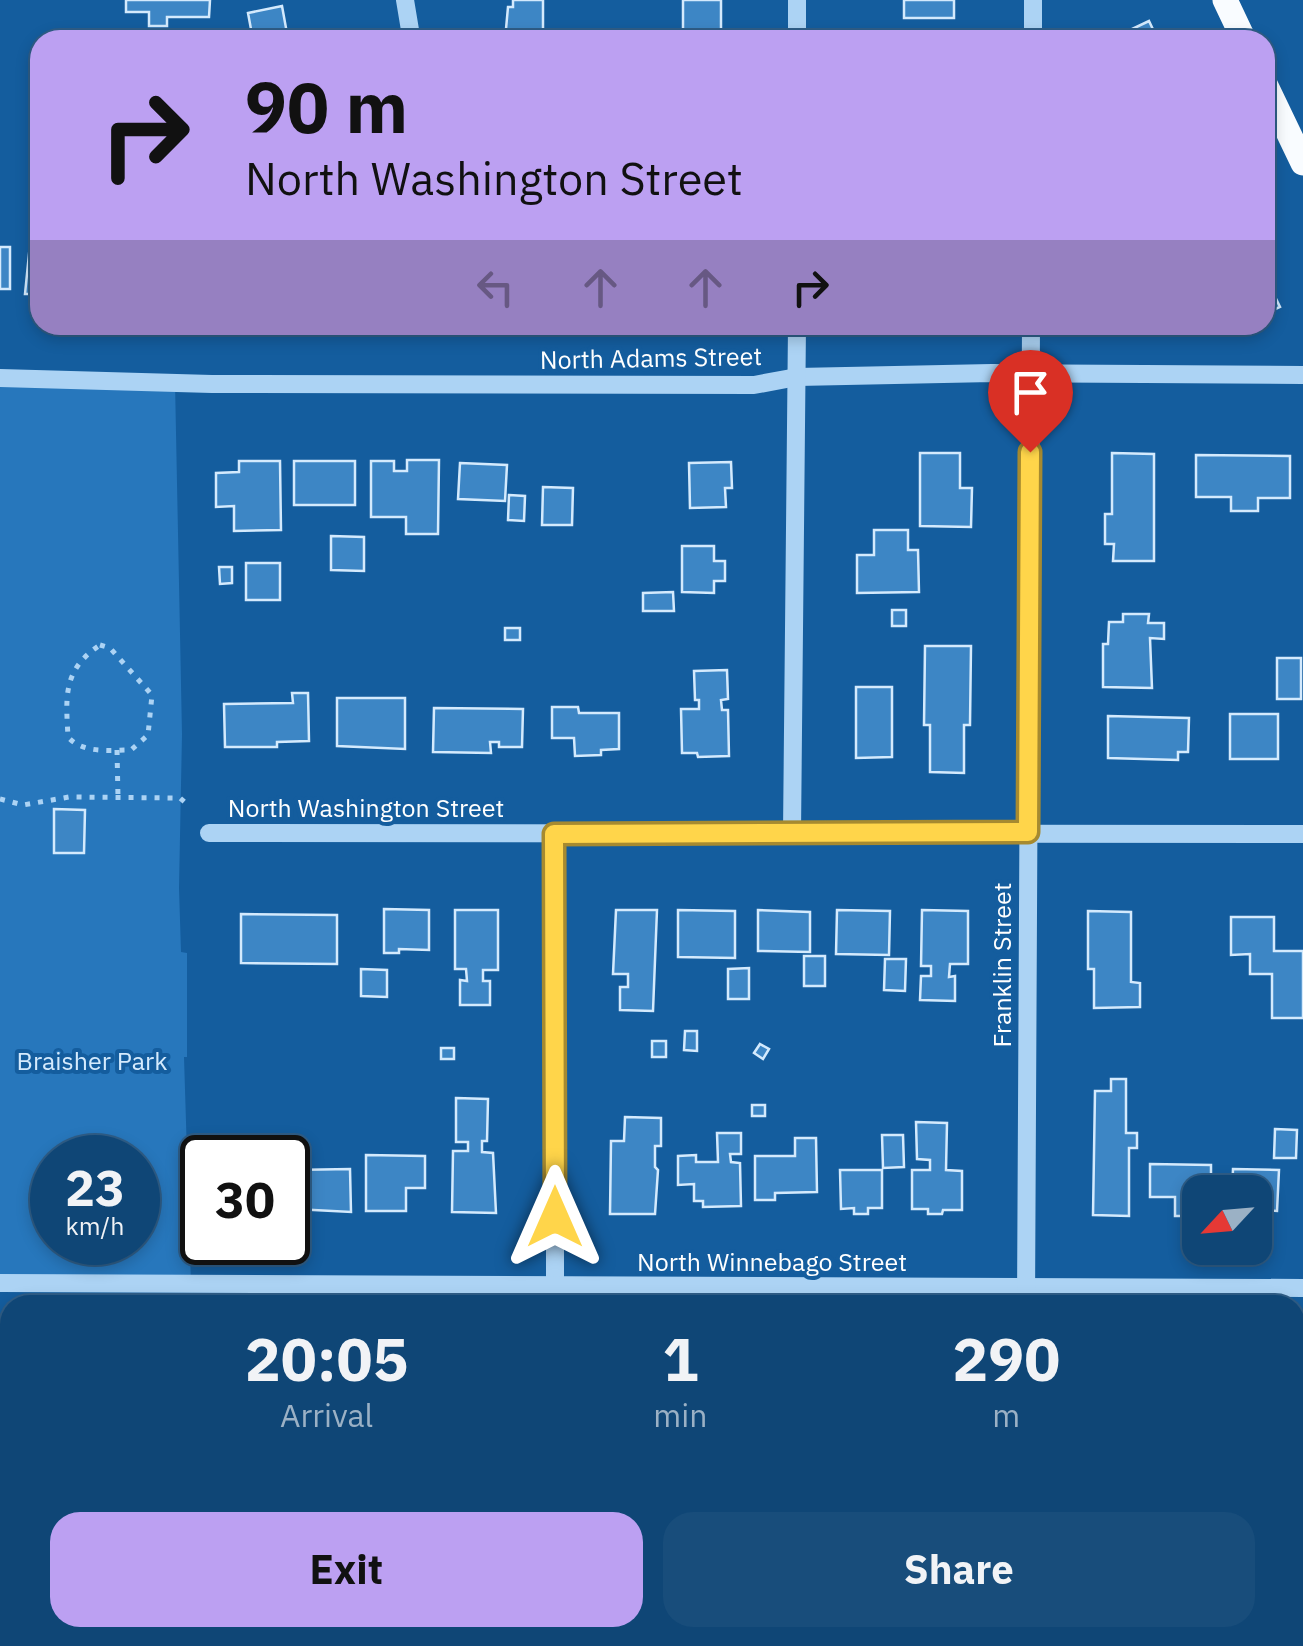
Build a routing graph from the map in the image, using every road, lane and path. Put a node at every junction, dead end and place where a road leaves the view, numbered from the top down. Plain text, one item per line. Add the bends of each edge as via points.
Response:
1 (404, 0) edge
2 (797, 0) edge
3 (1033, 0) edge
4 (1225, 0) edge
5 (410, 30) edge
6 (797, 30) edge
7 (1033, 30) edge
8 (1239, 30) edge
9 (1275, 105) edge
10 (1303, 163) edge
11 (797, 335) edge
12 (1031, 335) edge
13 (1031, 374) junction
14 (1303, 374) edge
15 (0, 378) edge
16 (797, 378) junction
17 (117, 750) junction
18 (0, 798) edge
19 (118, 798) junction
20 (187, 804) dead end
21 (1028, 832) junction
22 (209, 833) dead end
23 (792, 833) junction
24 (554, 834) junction
25 (1303, 834) edge
26 (0, 1283) edge
27 (1303, 1288) edge
28 (512, 1295) edge
29 (555, 1295) edge
30 (1026, 1295) edge
31 (1061, 1295) edge

1 - 5 street
2 - 6 street
3 - 7 street
4 - 8 main road
9 - 10 main road
11 - 16 street
12 - 13 street, Franklin Street
13 - 14 street, North Adams Street
13 - 16 street, North Adams Street
13 - 21 street, Franklin Street
15 - 16 street, North Adams Street via 754,385
16 - 23 street
17 - 17 path via 80,746 68,737 66,688 100,645 110,648 153,700 144,740
17 - 19 path
18 - 19 path via 23,805
19 - 20 path via 180,798
21 - 23 street, North Washington Street
21 - 25 street, North Washington Street
21 - 30 street, Franklin Street
22 - 24 street, North Washington Street
23 - 24 street, North Washington Street
24 - 29 street
26 - 28 street, North Winnebago Street
27 - 31 street, North Winnebago Street

